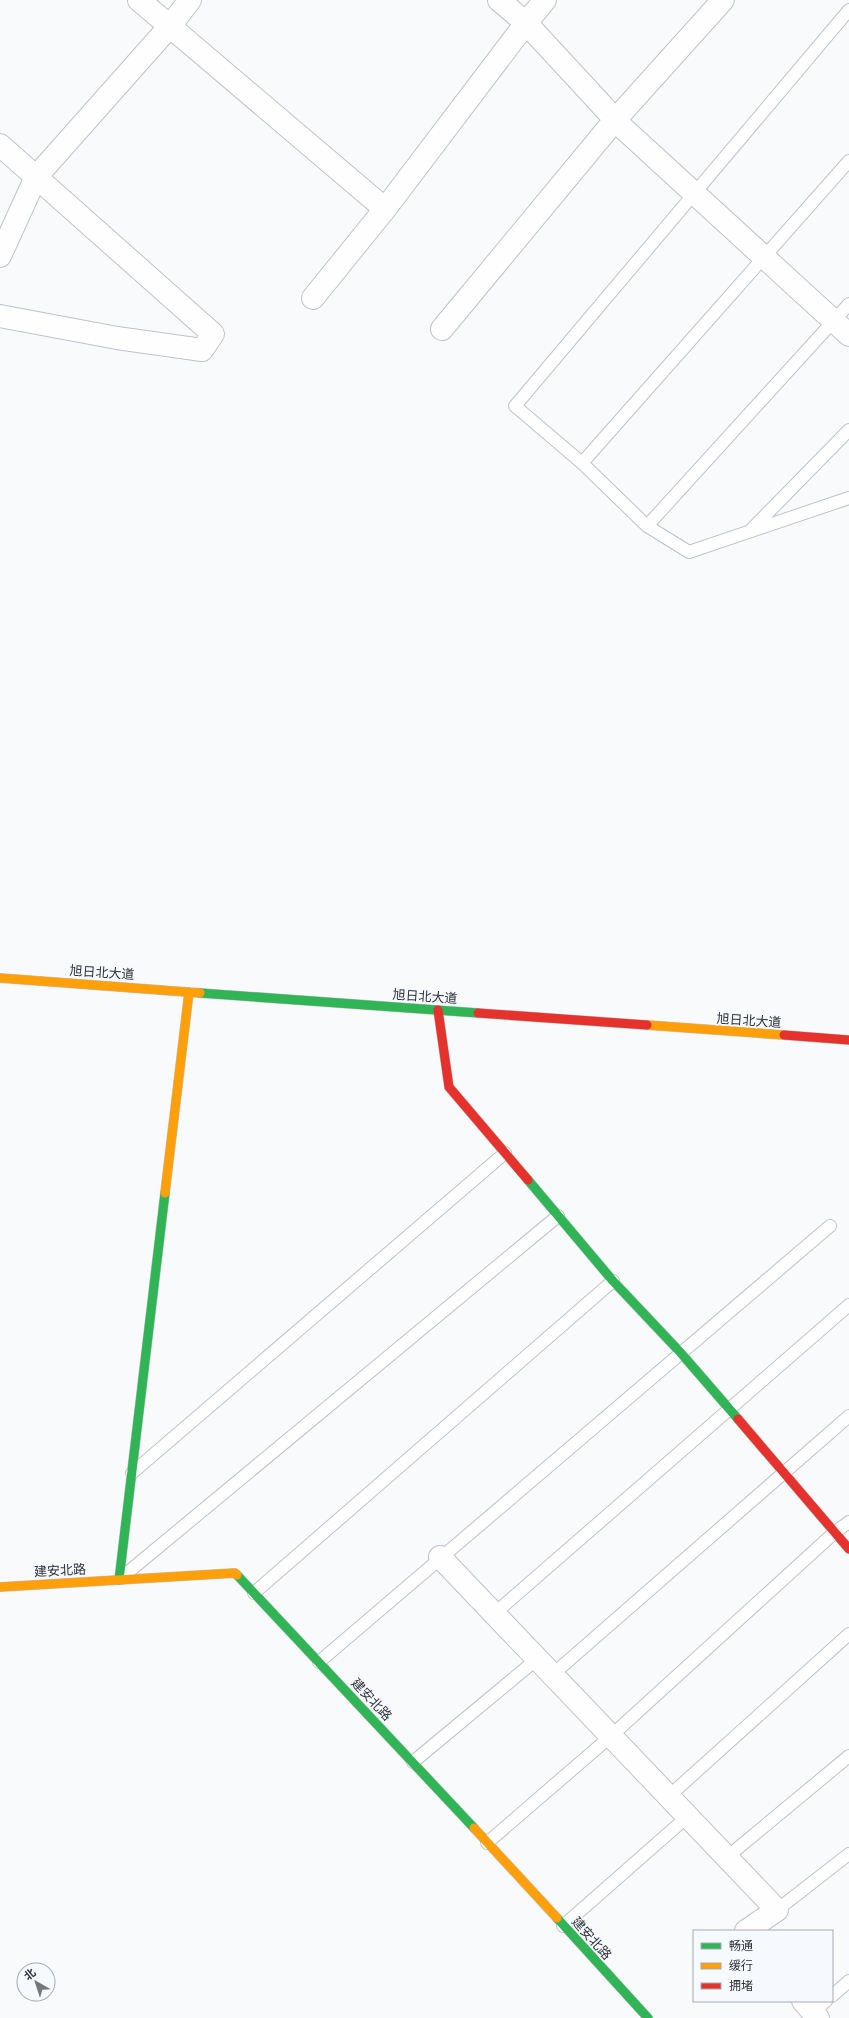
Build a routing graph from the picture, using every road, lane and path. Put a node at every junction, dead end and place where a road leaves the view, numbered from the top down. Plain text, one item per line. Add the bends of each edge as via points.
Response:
1 (139, 0) edge
2 (190, 0) edge
3 (499, 0) edge
4 (545, 0) edge
5 (723, 0) edge
6 (849, 10) edge
7 (526, 23) junction
8 (170, 26) junction
9 (615, 120) junction
10 (0, 145) edge
11 (849, 162) edge
12 (36, 177) junction
13 (694, 193) junction
14 (385, 209) junction
15 (0, 256) edge
16 (764, 257) junction
17 (313, 298) dead end
18 (849, 304) edge
19 (0, 316) edge
20 (833, 321) junction
21 (442, 329) dead end
22 (849, 336) edge
23 (849, 430) edge
24 (582, 463) junction
25 (849, 498) edge
26 (647, 526) junction
27 (750, 531) junction
28 (0, 978) edge
29 (189, 992) junction
30 (438, 1010) junction
31 (849, 1040) edge
32 (505, 1153) junction
33 (558, 1216) junction
34 (830, 1226) dead end
35 (613, 1281) junction
36 (849, 1305) edge
37 (680, 1352) junction
38 (729, 1410) junction
39 (849, 1416) edge
40 (782, 1472) junction
41 (131, 1474) junction
42 (849, 1522) edge
43 (834, 1533) junction
44 (849, 1549) edge
45 (440, 1557) junction
46 (119, 1580) junction
47 (0, 1587) edge
48 (254, 1593) junction
49 (494, 1614) junction
50 (849, 1634) edge
51 (537, 1659) junction
52 (319, 1662) junction
53 (552, 1675) junction
54 (611, 1736) junction
55 (849, 1756) edge
56 (413, 1762) junction
57 (668, 1797) junction
58 (687, 1817) junction
59 (487, 1843) junction
60 (849, 1854) edge
61 (726, 1858) junction
62 (777, 1910) junction
63 (563, 1926) junction
64 (747, 1930) edge
65 (849, 1981) edge
66 (833, 1995) edge
67 (643, 2016) edge

1 - 8 street
2 - 8 street
3 - 7 street
4 - 7 street
5 - 9 street
6 - 13 lane
7 - 9 street
7 - 14 street
8 - 12 street
8 - 14 street
9 - 13 street
9 - 21 street
10 - 12 street
11 - 16 lane
12 - 15 street
12 - 19 street via 212,334 202,350 117,338
13 - 16 street
13 - 24 lane via 515,406
14 - 17 street
16 - 20 street
16 - 24 lane
18 - 20 lane
20 - 22 street
20 - 26 lane
23 - 27 lane
24 - 26 lane
25 - 27 lane
26 - 27 lane via 689,552
28 - 29 street, 旭日北大道
29 - 30 street, 旭日北大道
29 - 41 street
30 - 31 street, 旭日北大道
30 - 32 street via 449,1087
32 - 33 street
32 - 41 lane
33 - 35 street
33 - 46 lane
34 - 37 lane
35 - 37 street
35 - 48 lane
36 - 38 lane
37 - 38 street
37 - 45 lane
38 - 40 street
38 - 49 lane
39 - 40 lane
40 - 43 street
40 - 53 lane
41 - 46 street
42 - 43 lane
43 - 44 street
43 - 54 lane
45 - 49 street
45 - 52 lane
46 - 47 street, 建安北路
46 - 48 street, 建安北路 via 235,1574
48 - 52 street, 建安北路
49 - 51 street
50 - 57 lane
51 - 53 street
51 - 56 lane
52 - 56 street, 建安北路
53 - 54 street
54 - 57 street
54 - 59 lane
55 - 61 lane
56 - 59 street, 建安北路
57 - 58 street
58 - 61 street
58 - 63 lane
59 - 63 street, 建安北路
60 - 62 lane
61 - 62 street
62 - 64 street
63 - 67 street, 建安北路
65 - 66 lane

